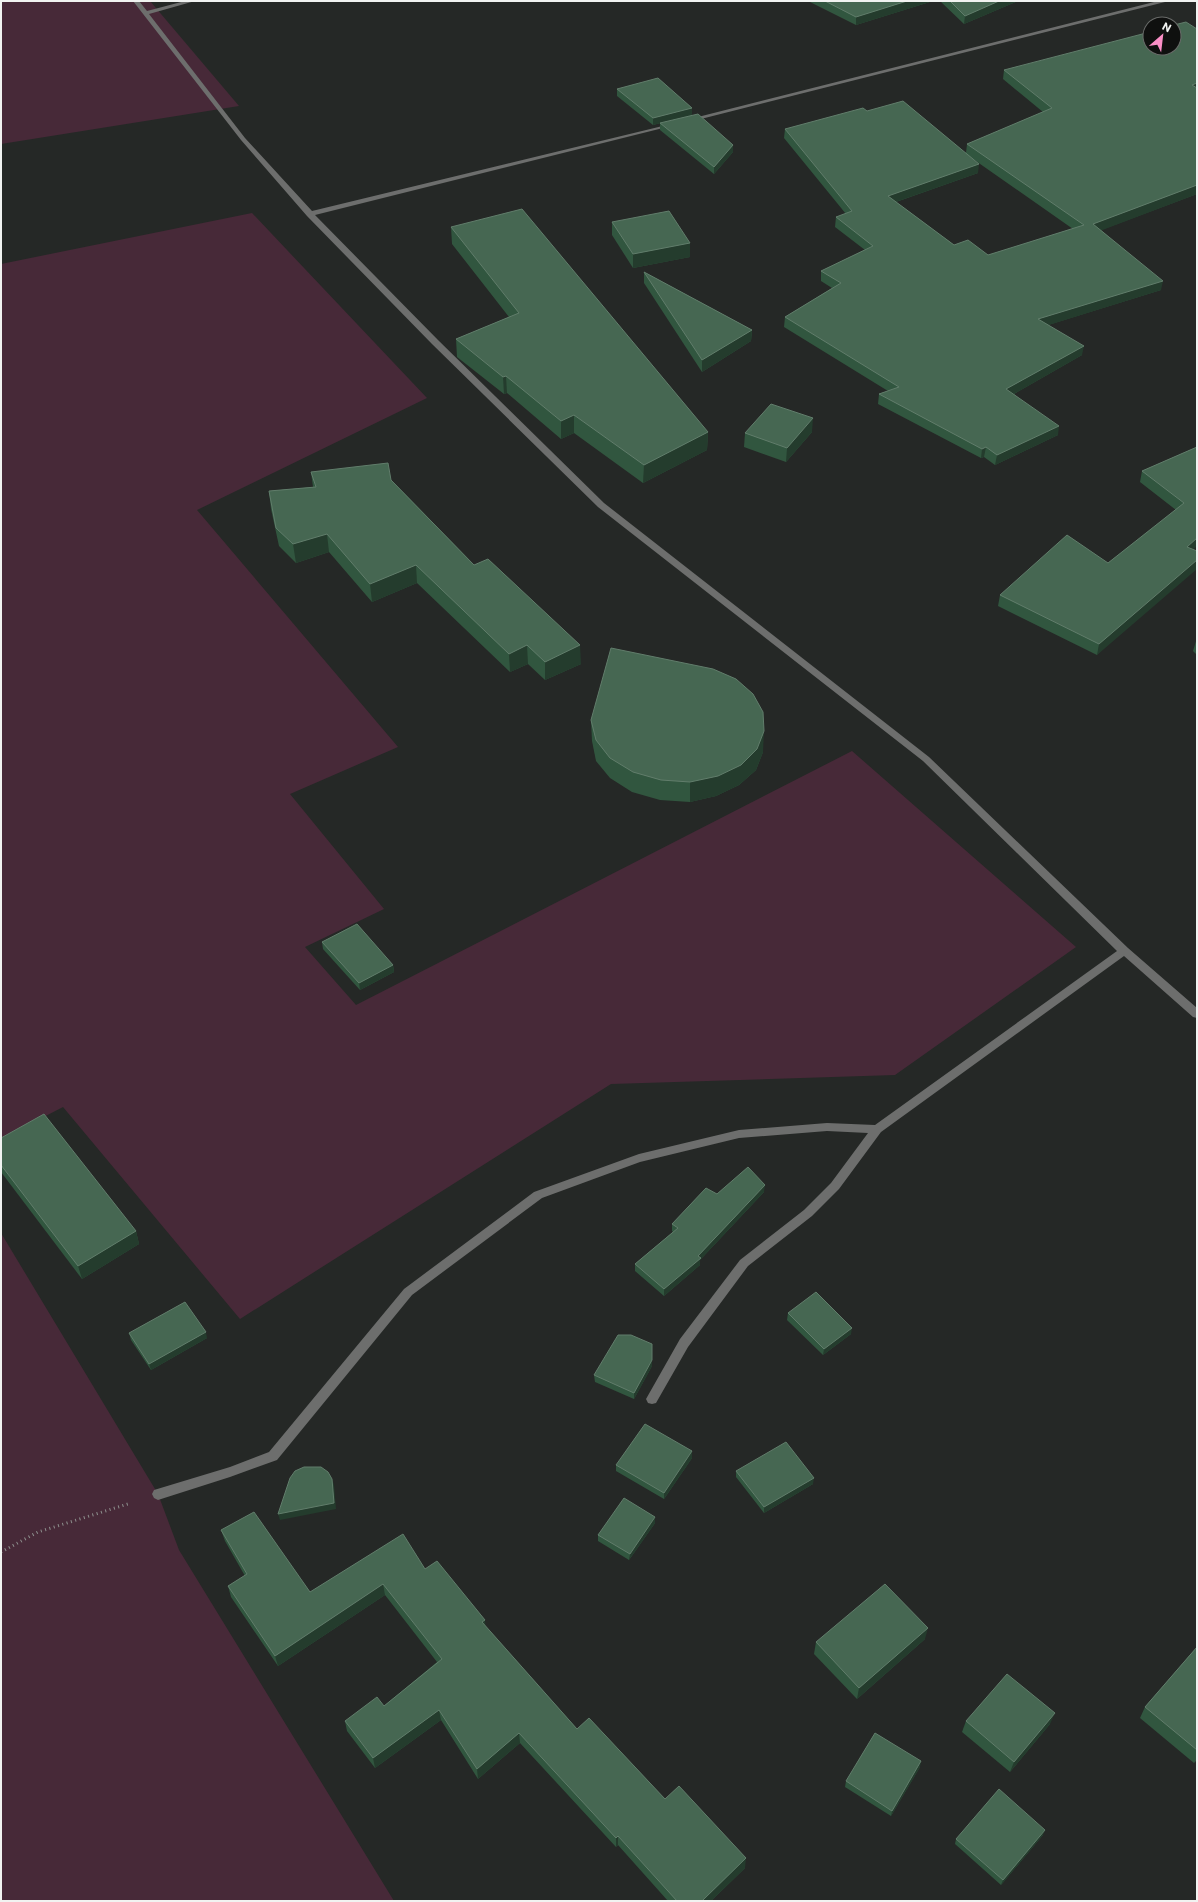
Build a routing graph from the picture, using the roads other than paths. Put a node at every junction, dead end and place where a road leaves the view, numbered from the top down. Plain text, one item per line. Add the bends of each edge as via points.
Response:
1 (136, 1) edge
2 (192, 1) edge
3 (1166, 1) edge
4 (145, 12) junction
5 (310, 214) junction
6 (1124, 951) junction
7 (1197, 1014) edge
8 (877, 1129) junction
9 (652, 1399) dead end
10 (158, 1494) road end

1 - 4 street
2 - 4 street
3 - 5 street
4 - 5 street via 243,138
5 - 6 street via 435,342 601,505 926,759
6 - 7 street
6 - 8 street
8 - 9 street via 835,1186 808,1213 744,1263 684,1343
8 - 10 street via 827,1127 739,1134 639,1158 538,1195 408,1292 273,1456

